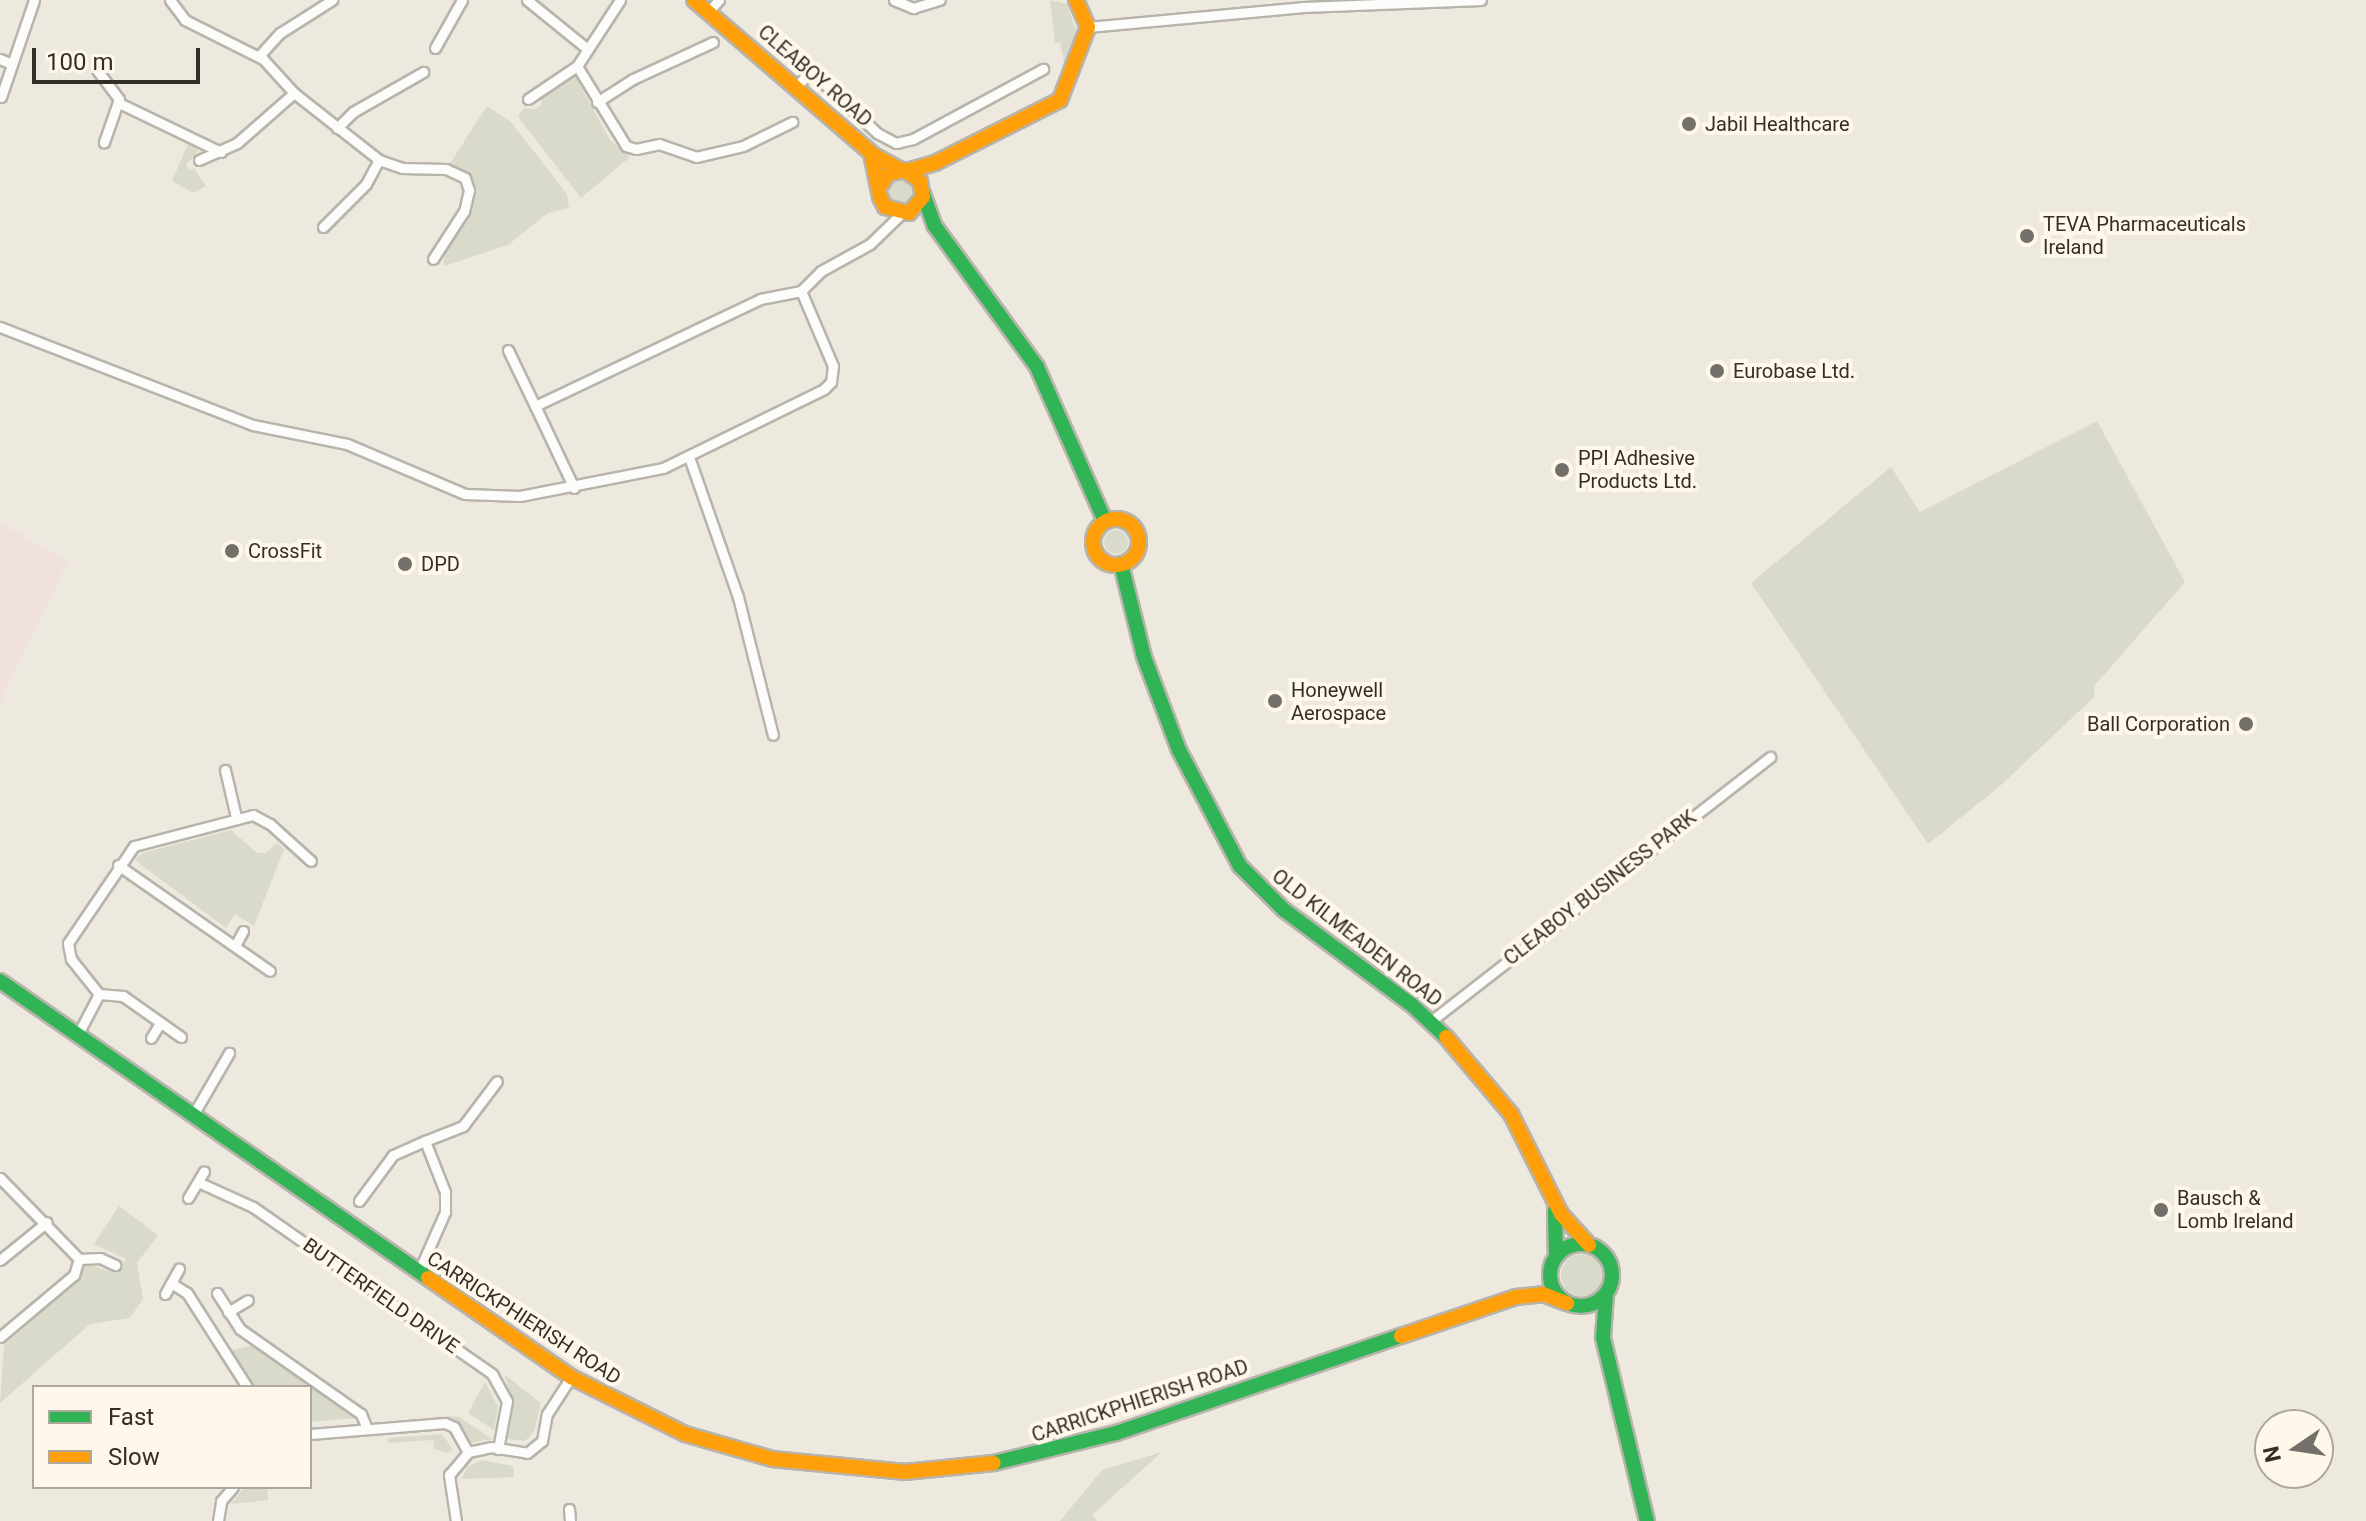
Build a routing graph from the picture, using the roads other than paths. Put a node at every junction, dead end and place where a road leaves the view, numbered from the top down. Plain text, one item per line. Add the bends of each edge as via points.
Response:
1 (34, 0) edge
2 (170, 0) edge
3 (332, 0) edge
4 (462, 0) edge
5 (527, 0) edge
6 (620, 0) edge
7 (694, 0) edge
8 (894, 0) edge
9 (940, 0) edge
10 (1076, 0) edge
11 (1481, 0) edge
12 (1304, 3) edge
13 (714, 5) edge
14 (1088, 27) junction
15 (713, 42) dead end
16 (585, 47) junction
17 (435, 48) dead end
18 (787, 49) dead end
19 (259, 56) junction
20 (0, 59) edge
21 (12, 64) junction
22 (577, 66) junction
23 (1043, 69) dead end
24 (97, 70) dead end
25 (810, 71) junction
26 (423, 72) dead end
27 (798, 85) junction
28 (294, 93) junction
29 (1, 97) edge
30 (528, 99) dead end
31 (597, 102) junction
32 (119, 103) junction
33 (792, 122) dead end
34 (337, 128) junction
35 (104, 142) dead end
36 (221, 152) junction
37 (871, 152) junction
38 (199, 160) dead end
39 (379, 160) junction
40 (935, 163) junction
41 (904, 171) junction
42 (923, 192) junction
43 (880, 195) junction
44 (904, 214) junction
45 (934, 225) junction
46 (323, 227) dead end
47 (878, 235) junction
48 (433, 259) dead end
49 (801, 291) junction
50 (0, 327) edge
51 (508, 350) dead end
52 (535, 406) junction
53 (689, 457) junction
54 (574, 488) junction
55 (1105, 521) junction
56 (1121, 564) junction
57 (773, 735) dead end
58 (1770, 757) dead end
59 (223, 767) dead end
60 (236, 817) junction
61 (311, 861) dead end
62 (118, 865) junction
63 (243, 931) dead end
64 (235, 946) junction
65 (270, 971) dead end
66 (0, 981) edge
67 (99, 994) junction
68 (1431, 1021) junction
69 (160, 1023) junction
70 (78, 1034) junction
71 (181, 1037) dead end
72 (151, 1038) dead end
73 (229, 1053) dead end
74 (497, 1081) dead end
75 (193, 1115) junction
76 (425, 1141) junction
77 (204, 1171) dead end
78 (0, 1178) edge
79 (198, 1182) junction
80 (1549, 1191) junction
81 (188, 1198) dead end
82 (359, 1201) dead end
83 (47, 1222) junction
84 (1589, 1245) junction
85 (79, 1259) junction
86 (0, 1260) edge
87 (1553, 1263) junction
88 (115, 1265) dead end
89 (179, 1269) dead end
90 (418, 1273) junction
91 (171, 1283) junction
92 (217, 1293) dead end
93 (165, 1294) dead end
94 (1606, 1294) junction
95 (1511, 1299) junction
96 (248, 1300) dead end
97 (1570, 1304) junction
98 (228, 1312) junction
99 (0, 1337) edge
100 (1606, 1351) junction
101 (571, 1377) junction
102 (246, 1385) edge
103 (367, 1429) junction
104 (312, 1434) edge
105 (498, 1449) junction
106 (468, 1452) junction
107 (231, 1489) edge
108 (569, 1509) dead end
109 (218, 1521) edge
110 (456, 1521) edge
111 (570, 1521) edge
112 (1647, 1521) edge

1 - 21 street
2 - 19 street via 191,24
3 - 19 street via 280,33
4 - 17 street
5 - 16 street
6 - 16 street
7 - 13 street, CLEABOY ROAD
8 - 9 street via 913,8
10 - 14 street
11 - 12 street
12 - 14 street
13 - 27 street, CLEABOY ROAD
14 - 40 street via 1060,100
15 - 31 street
16 - 22 street
18 - 25 street
19 - 28 street
20 - 21 street
21 - 29 street
22 - 30 street
22 - 31 street
23 - 25 street via 901,143 882,137
24 - 32 street via 113,84
25 - 27 street
26 - 34 street via 353,112
27 - 37 street, CLEABOY ROAD
28 - 34 street
28 - 36 street
31 - 33 street via 628,147 659,144 691,157 743,146
32 - 35 street
32 - 36 street
34 - 39 street
36 - 38 street
37 - 41 street, CLEABOY ROAD
37 - 43 street
39 - 46 street via 366,184
39 - 48 street via 461,175 469,190 461,216
40 - 41 street
40 - 42 street
41 - 42 street
41 - 43 street via 888,174
42 - 44 street via 918,207
42 - 45 street
43 - 44 street
43 - 47 street
44 - 45 street
44 - 47 street
45 - 55 street via 1037,367
47 - 49 street via 821,271
49 - 52 street via 760,299
49 - 53 street via 831,359 831,382
50 - 54 street via 253,425 347,444 465,494 495,498
51 - 52 street
52 - 54 street
53 - 54 street via 640,475
53 - 57 street via 738,597
55 - 56 street via 1095,532 1094,548 1102,560
55 - 56 street via 1120,519 1138,533 1135,555
56 - 68 street, OLD KILMEADEN ROAD via 1161,705 1191,780 1234,858 1284,910
58 - 68 street, CLEABOY BUSINESS PARK
59 - 60 street
60 - 61 street via 266,820
60 - 62 street via 140,842
62 - 64 street
62 - 67 street via 68,943 71,959
63 - 64 street
64 - 65 street
66 - 70 street, CARRICKPHIERISH ROAD
67 - 69 street via 123,996
67 - 70 street
68 - 80 street, OLD KILMEADEN ROAD via 1511,1114
69 - 71 street
69 - 72 street
70 - 75 street, CARRICKPHIERISH ROAD
73 - 75 street
74 - 76 street via 463,1126
75 - 90 street, CARRICKPHIERISH ROAD
76 - 82 street via 393,1155
76 - 90 street via 445,1192 445,1212
77 - 79 street
78 - 83 street
79 - 81 street
79 - 105 street, BUTTERFIELD DRIVE via 253,1207 492,1374 505,1392 508,1411
80 - 84 street, OLD KILMEADEN ROAD via 1569,1225
80 - 87 street, OLD KILMEADEN ROAD via 1558,1223
83 - 85 street
83 - 86 street
84 - 87 street via 1568,1247
84 - 94 street via 1611,1265
85 - 88 street via 100,1258
85 - 99 street via 74,1275
87 - 95 street, CARRICKPHIERISH ROAD via 1531,1290
87 - 97 street via 1552,1285
89 - 91 street
90 - 101 street, CARRICKPHIERISH ROAD
91 - 93 street
91 - 102 street via 187,1293
92 - 98 street
94 - 97 street via 1591,1305
94 - 100 street
95 - 97 street, CARRICKPHIERISH ROAD via 1543,1294
95 - 101 street, CARRICKPHIERISH ROAD via 1082,1444 948,1470 833,1469 742,1453 657,1423
96 - 98 street
97 - 100 street via 1591,1321
98 - 103 street via 240,1329 361,1414
100 - 112 street
101 - 105 street via 547,1414 537,1446 522,1454
103 - 104 street
103 - 106 street via 445,1423 454,1427
105 - 106 street
106 - 110 street via 449,1475
107 - 109 street via 221,1501
108 - 111 street

